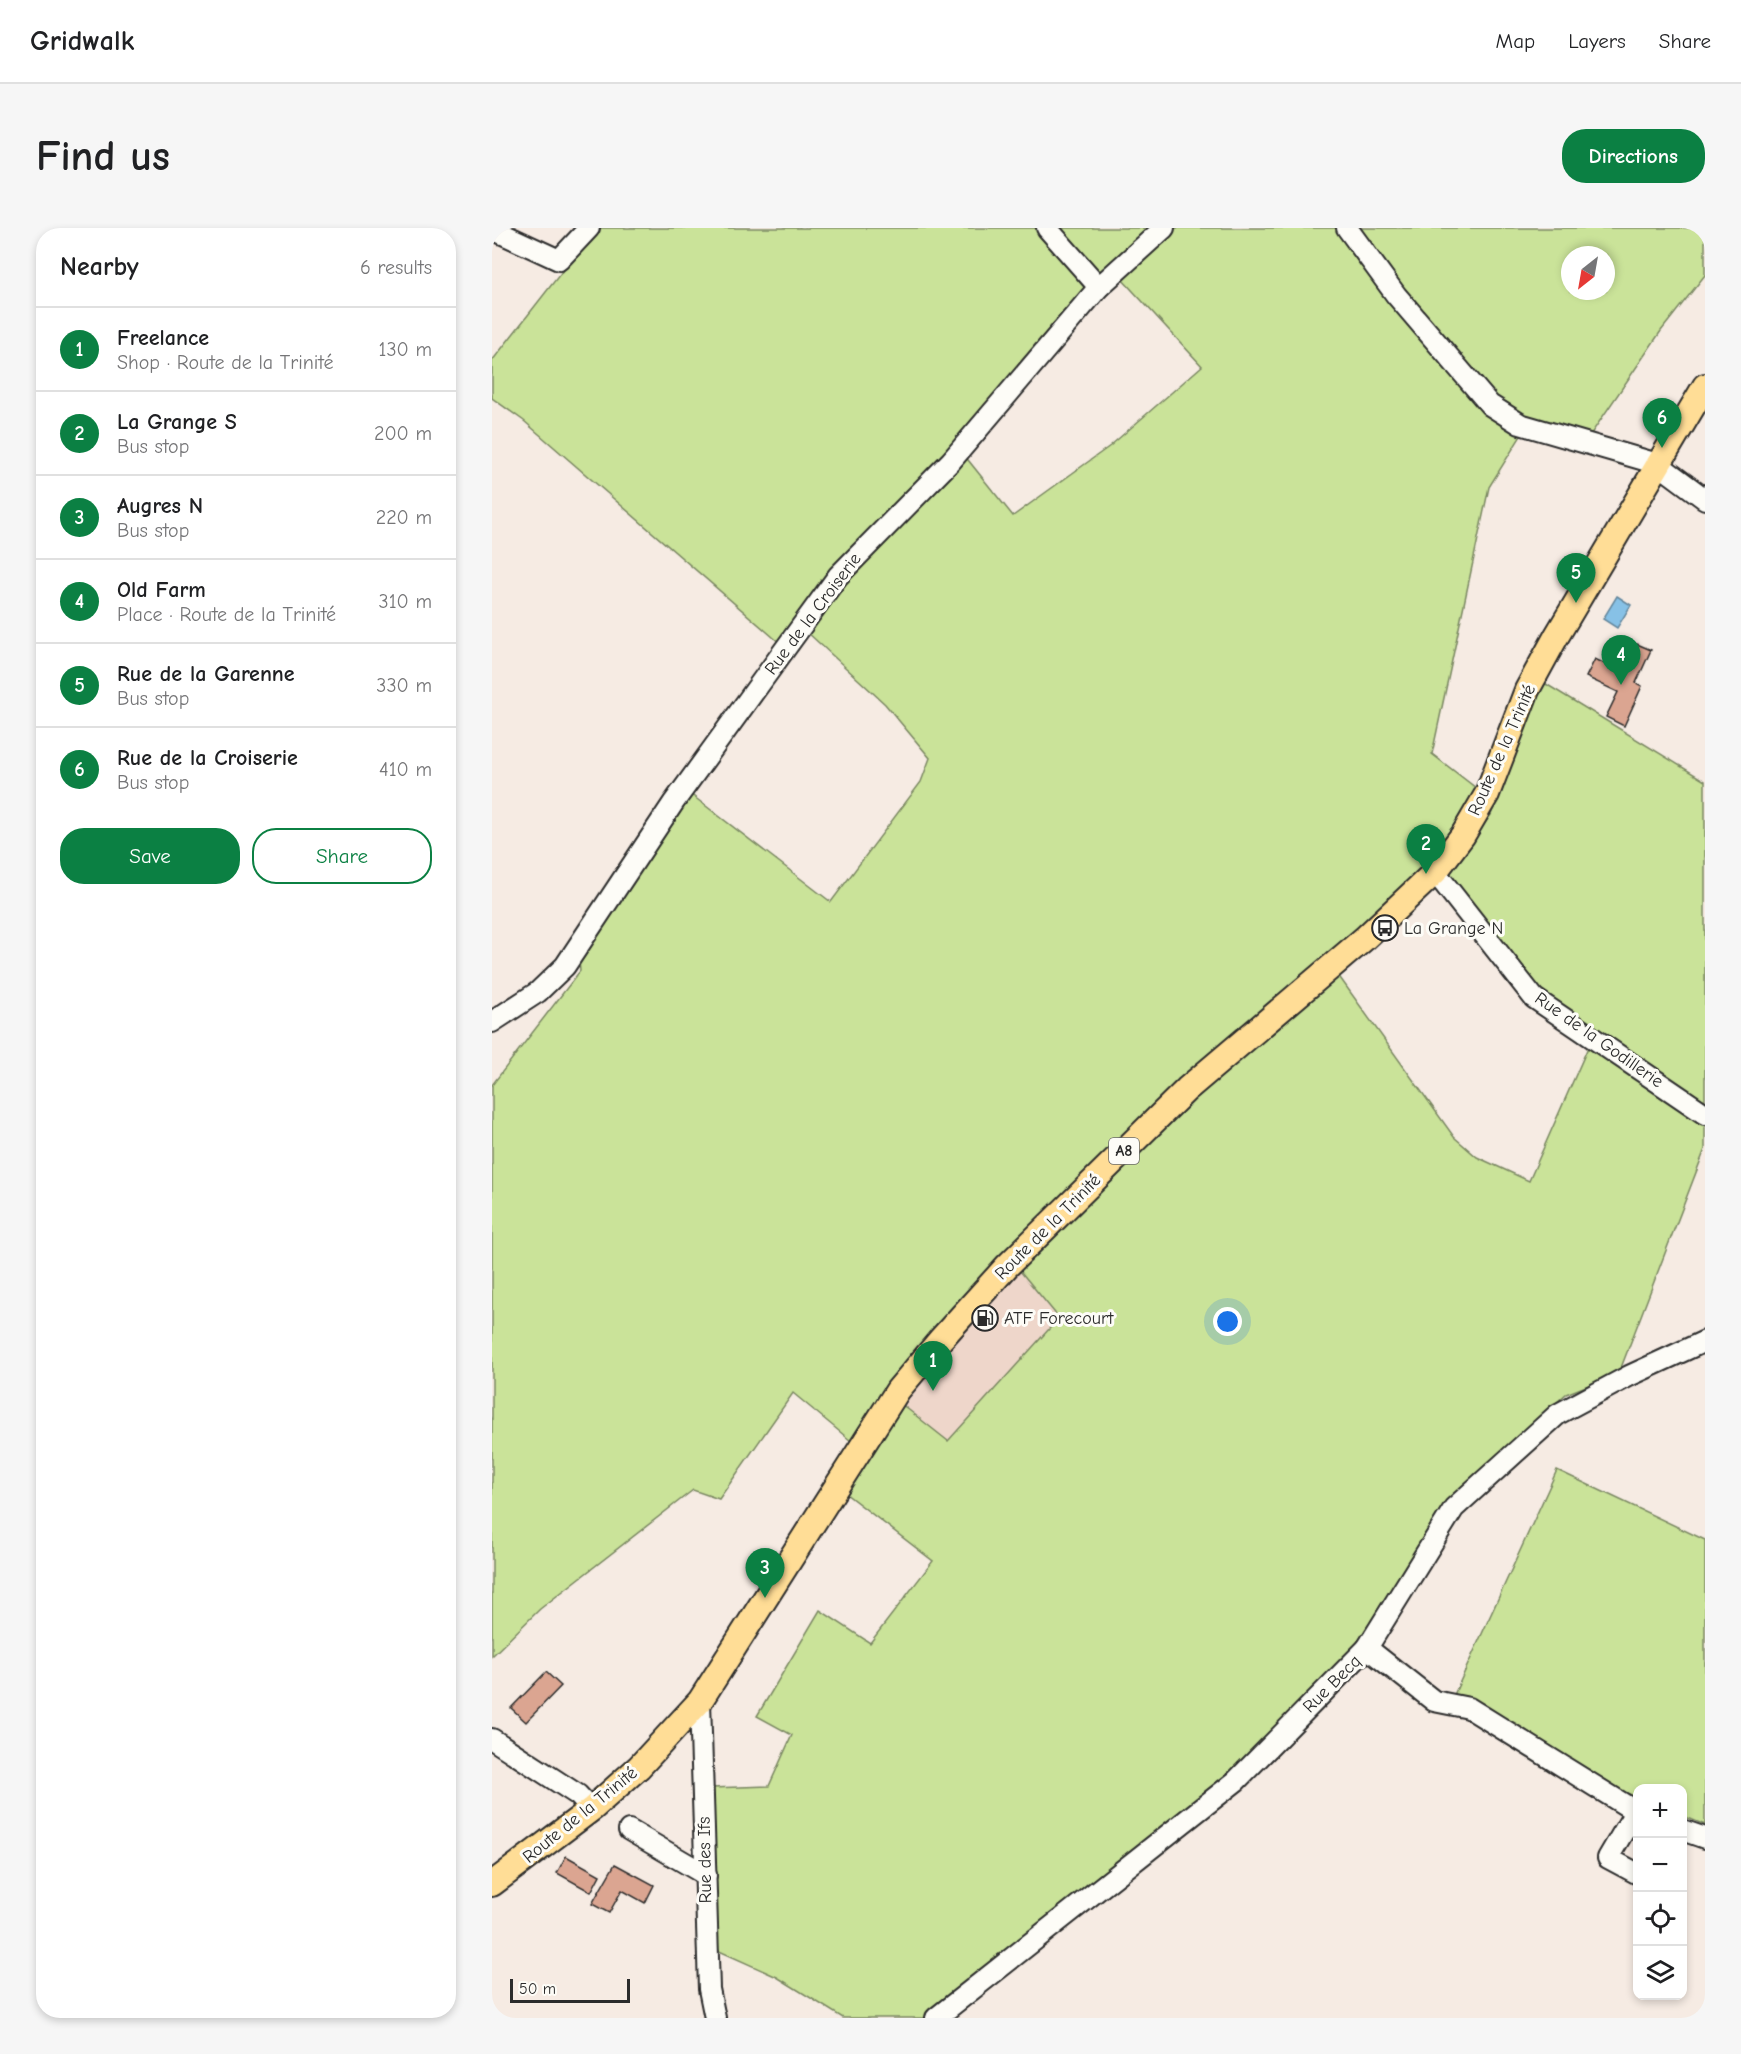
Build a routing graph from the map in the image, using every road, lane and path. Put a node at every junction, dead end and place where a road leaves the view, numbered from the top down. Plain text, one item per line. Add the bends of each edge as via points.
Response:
1 (589, 228) edge
2 (1047, 228) edge
3 (1164, 228) edge
4 (1347, 228) edge
5 (492, 230) edge
6 (1099, 287) junction
7 (1705, 386) edge
8 (1658, 464) junction
9 (1705, 499) edge
10 (1435, 872) junction
11 (492, 1022) edge
12 (1705, 1114) edge
13 (1705, 1341) edge
14 (1367, 1648) junction
15 (700, 1701) junction
16 (492, 1739) edge
17 (592, 1810) junction
18 (1633, 1811) edge
19 (1633, 1818) edge
20 (629, 1830) dead end
21 (1687, 1831) edge
22 (1705, 1838) edge
23 (1633, 1871) edge
24 (706, 1875) junction
25 (492, 1884) edge
26 (714, 2018) edge
27 (936, 2018) edge

1 - 5 street via 559,260
2 - 6 street
3 - 6 street, Rue de la Croiserie
4 - 8 street via 1396,295 1490,405 1520,424
6 - 11 street, Rue de la Croiserie via 951,461 838,576 674,802 564,966 538,992
7 - 8 main road, Route de la Trinité / A8
8 - 9 street
8 - 10 main road, Route de la Trinité / A8 via 1527,690 1487,794
10 - 12 street, Rue de la Godillerie via 1534,998
10 - 15 main road, Route de la Trinité / A8 via 1365,938 1186,1089 1007,1266 940,1339 898,1390
13 - 14 street, Rue Becq via 1558,1414 1454,1508
14 - 18 street via 1434,1701 1469,1708
14 - 27 street, Rue Becq via 1236,1780
15 - 17 main road, Route de la Trinité / A8 via 639,1767
15 - 24 street, Rue des Ifs
16 - 17 street via 578,1795
17 - 25 main road, Route de la Trinité / A8
19 - 23 street via 1608,1858
20 - 24 street
21 - 22 street
24 - 26 street, Rue des Ifs via 709,1989

